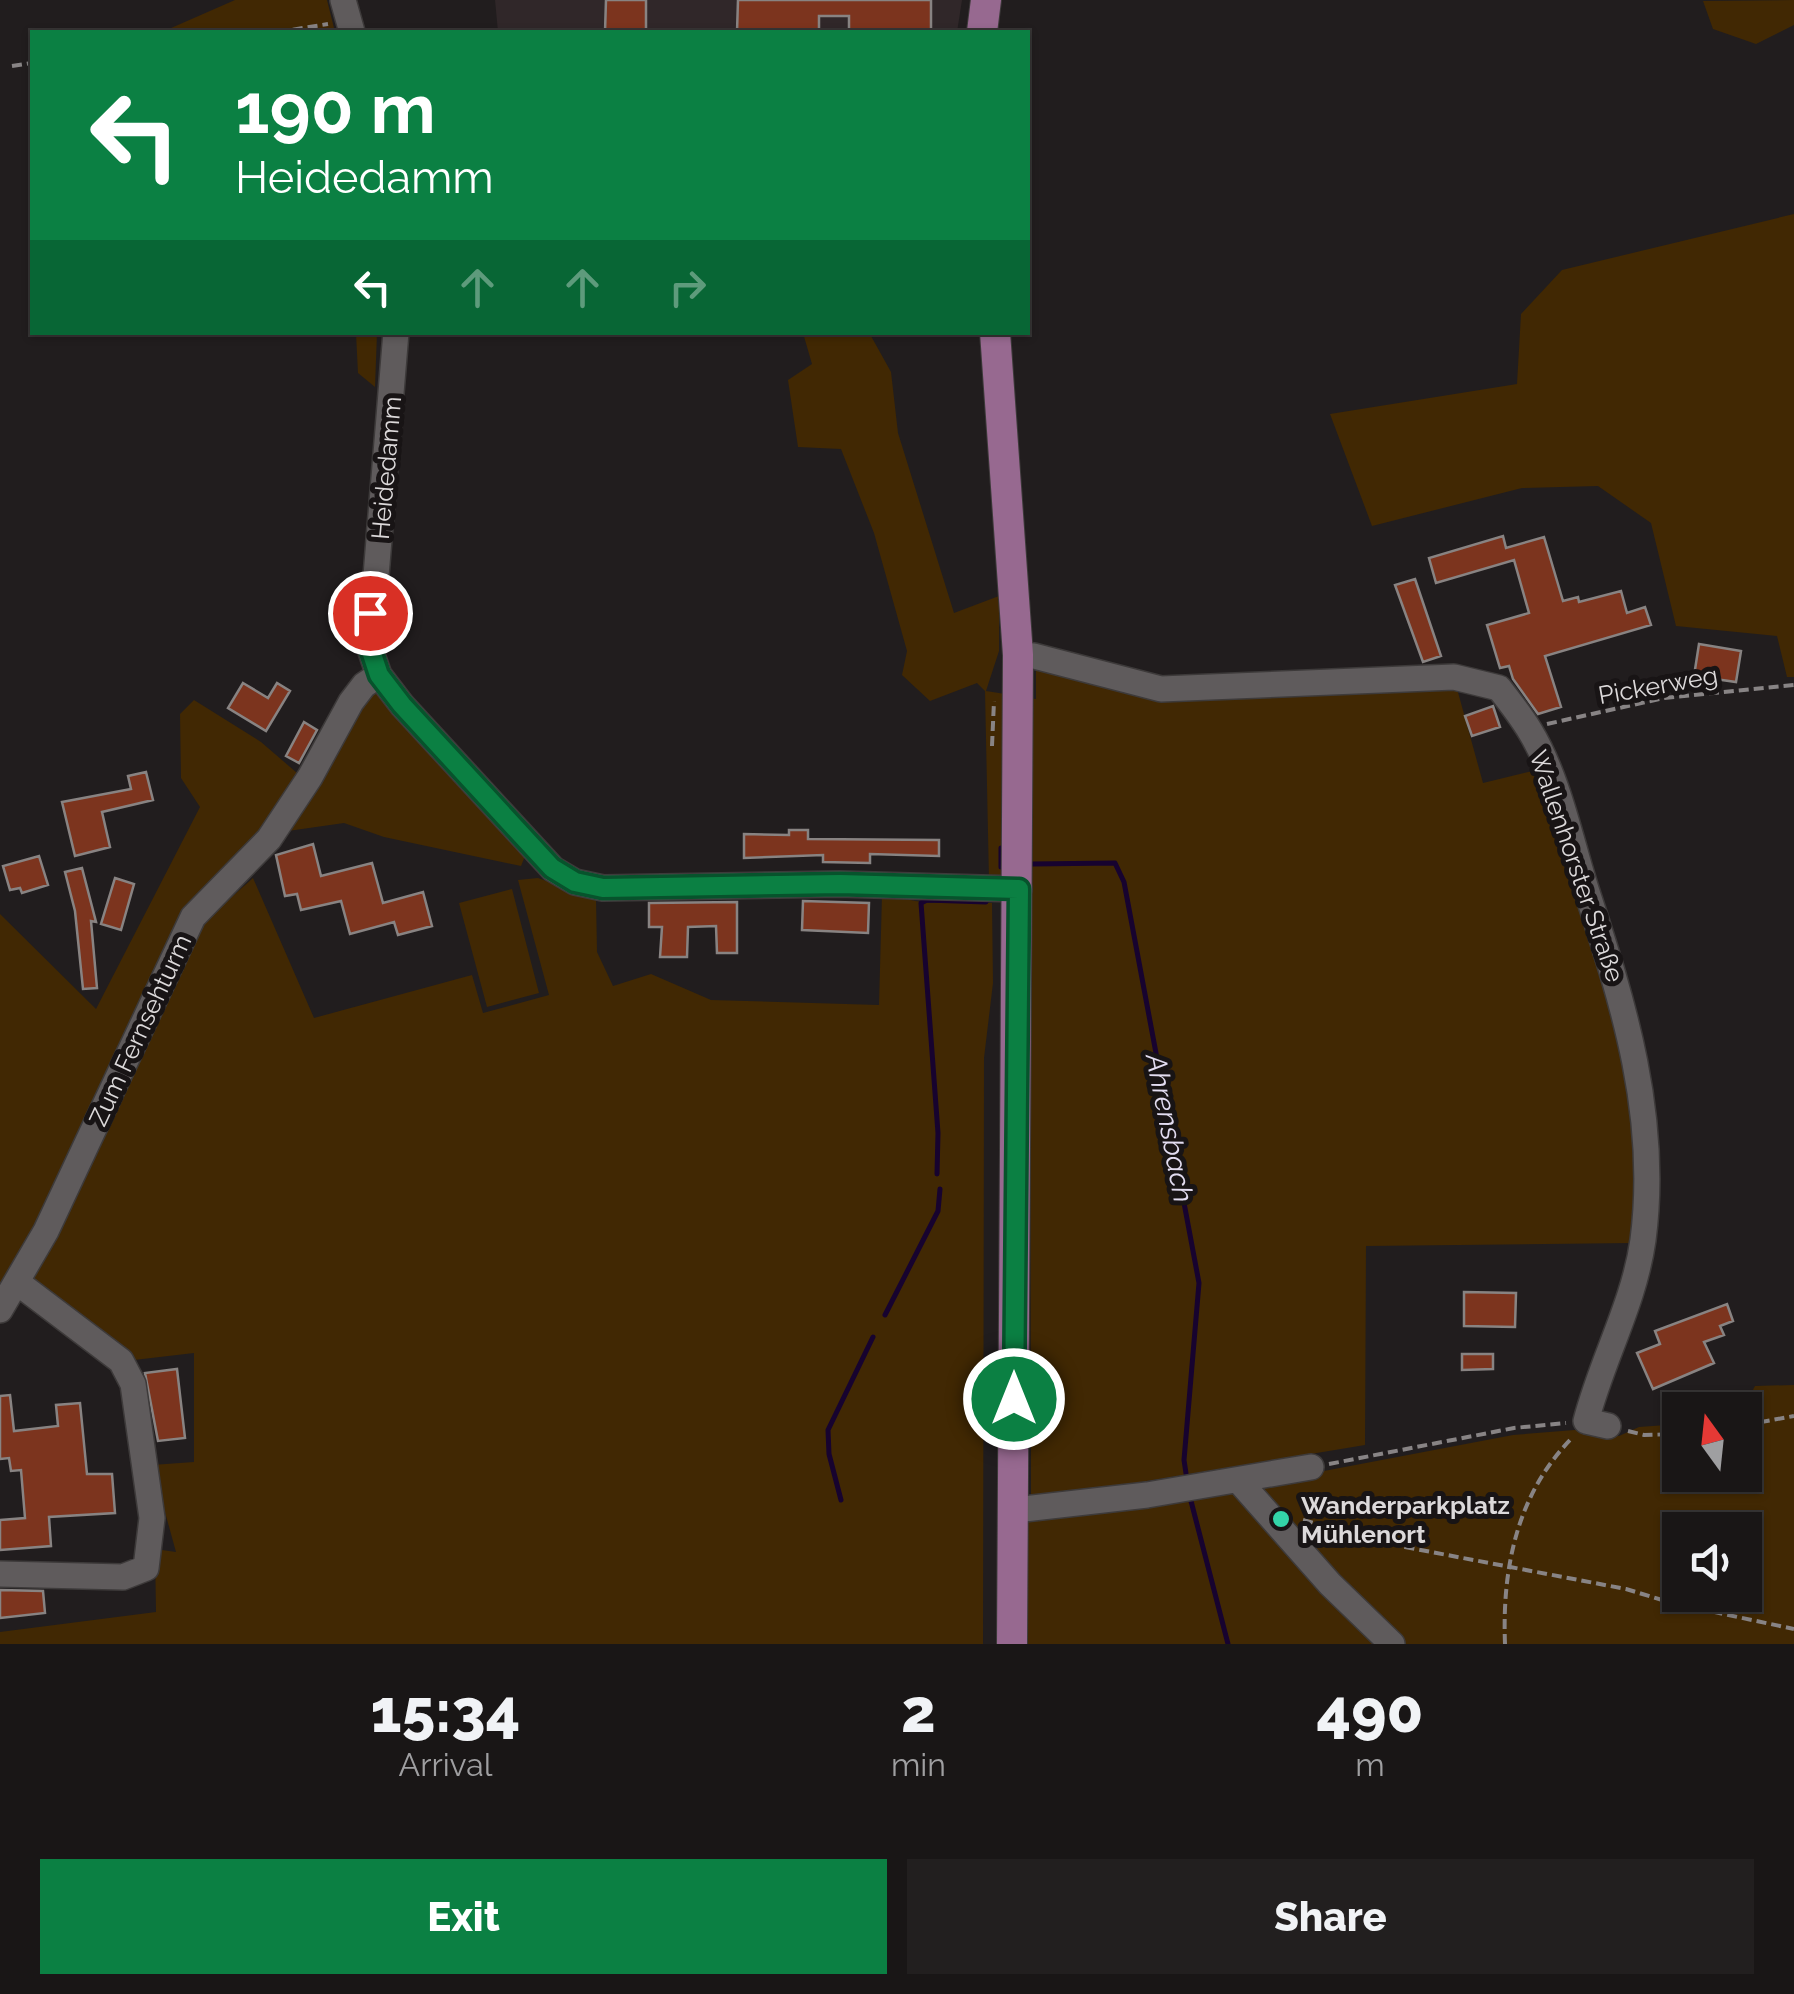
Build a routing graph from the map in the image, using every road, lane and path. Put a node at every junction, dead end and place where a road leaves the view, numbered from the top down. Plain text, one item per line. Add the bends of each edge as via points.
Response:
1 (986, 0) edge
2 (348, 18) edge
3 (288, 30) edge
4 (982, 30) edge
5 (30, 63) edge
6 (12, 66) dead end
7 (396, 335) edge
8 (996, 335) edge
9 (1018, 655) junction
10 (379, 675) junction
11 (1794, 685) edge
12 (1530, 730) junction
13 (1007, 889) junction
14 (18, 1283) junction
15 (0, 1310) edge
16 (1794, 1416) edge
17 (1762, 1422) edge
18 (1597, 1424) junction
19 (1662, 1434) edge
20 (1311, 1467) joint
21 (1238, 1481) junction
22 (1015, 1510) junction
23 (1282, 1532) junction
24 (1507, 1566) junction
25 (0, 1574) edge
26 (1794, 1629) edge
27 (1012, 1644) edge
28 (1392, 1644) edge
29 (1505, 1644) edge

1 - 4 main road
2 - 3 path
5 - 6 path
7 - 10 street, Heidedamm via 370,613 370,648
8 - 9 main road
9 - 12 street, Wallenhorster Straße via 1161,689 1454,677 1499,688
9 - 13 main road
10 - 13 street via 540,857 575,882 603,888
10 - 14 street, Zum Fernsehturm via 350,702 269,839 193,917
11 - 12 path, Pickerweg via 1664,698
12 - 18 street, Wallenhorster Straße via 1620,993 1644,1103 1642,1240
13 - 22 main road
14 - 15 street, Zum Fernsehturm
14 - 25 street via 121,1361 134,1384 152,1518 146,1568 123,1577
16 - 17 path
18 - 19 path
18 - 20 path via 1514,1428
18 - 24 path via 1540,1480
20 - 21 street
21 - 22 street
21 - 23 street
22 - 27 main road
23 - 24 path via 1311,1519 1404,1547
23 - 28 street
24 - 26 path
24 - 29 path

